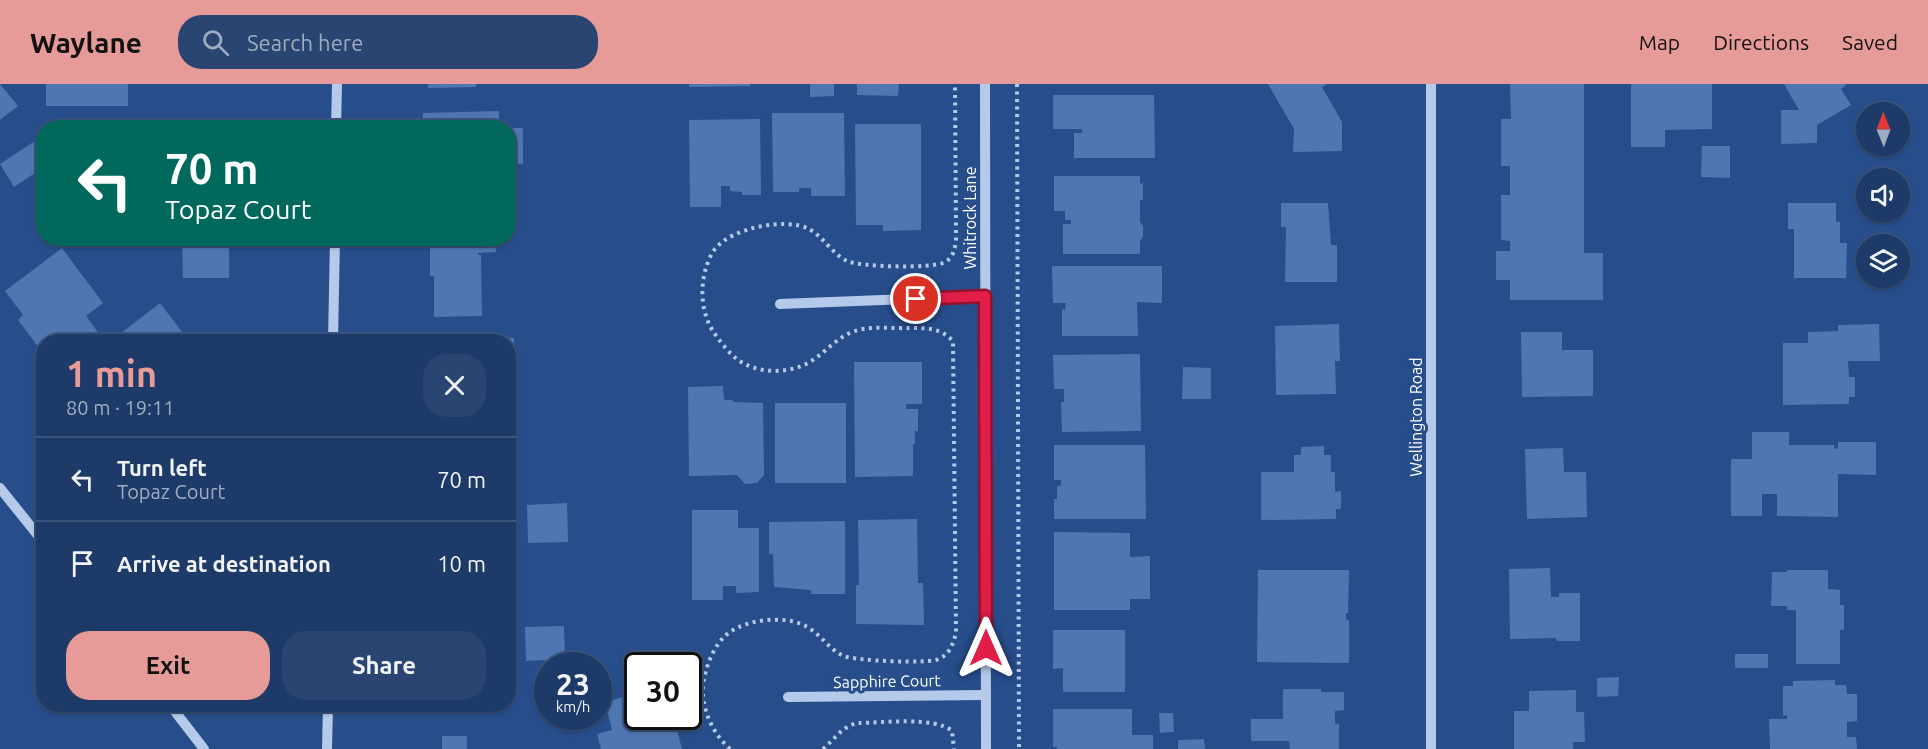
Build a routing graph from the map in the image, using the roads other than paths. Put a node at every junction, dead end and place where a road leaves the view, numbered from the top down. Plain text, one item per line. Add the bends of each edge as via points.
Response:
1 (337, 84) edge
2 (985, 84) edge
3 (1431, 84) edge
4 (336, 120) edge
5 (335, 246) edge
6 (985, 296) junction
7 (780, 304) dead end
8 (333, 334) edge
9 (0, 488) edge
10 (36, 533) edge
11 (986, 695) junction
12 (788, 698) dead end
13 (175, 712) edge
14 (328, 712) edge
15 (204, 749) edge
16 (327, 749) edge
17 (986, 749) edge
18 (1431, 749) edge

1 - 4 street
2 - 6 street, Whitrock Lane
3 - 18 street, Wellington Road
5 - 8 street
6 - 7 street
6 - 11 street, Whitrock Lane
9 - 10 street
11 - 12 street, Sapphire Court
11 - 17 street, Whitrock Lane
13 - 15 street
14 - 16 street

